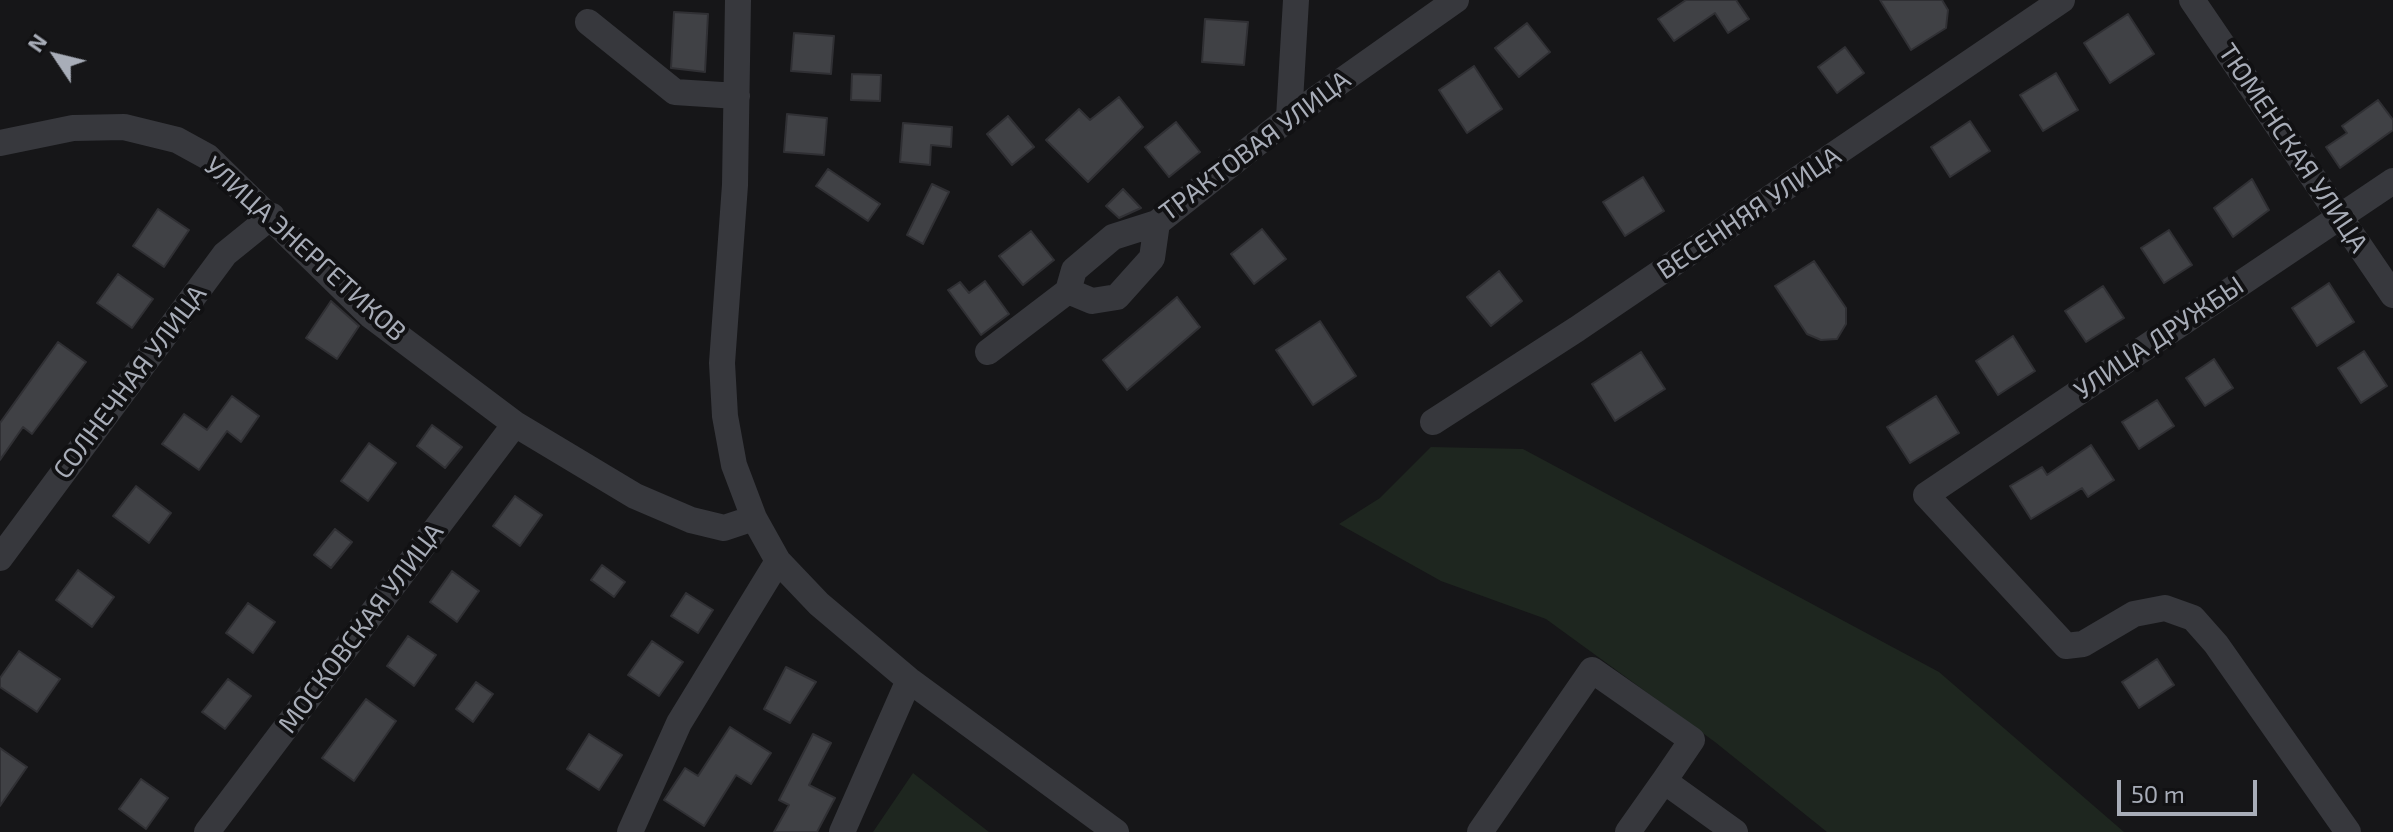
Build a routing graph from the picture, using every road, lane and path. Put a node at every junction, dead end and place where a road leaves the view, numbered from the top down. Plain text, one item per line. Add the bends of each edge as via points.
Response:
1 (738, 0) edge
2 (1296, 0) edge
3 (1456, 0) edge
4 (2062, 0) edge
5 (2192, 0) edge
6 (588, 22) dead end
7 (737, 96) junction
8 (1289, 118) junction
9 (0, 143) edge
10 (2393, 181) edge
11 (272, 216) junction
12 (2340, 216) junction
13 (1157, 223) junction
14 (1068, 291) junction
15 (2393, 295) edge
16 (988, 352) dead end
17 (1433, 422) dead end
18 (515, 424) junction
19 (754, 518) junction
20 (0, 558) edge
21 (778, 561) junction
22 (909, 680) junction
23 (1664, 781) junction
24 (207, 832) edge
25 (630, 832) edge
26 (842, 832) edge
27 (1116, 832) edge
28 (1480, 832) edge
29 (1628, 832) edge
30 (1735, 832) edge
31 (2348, 832) edge

1 - 7 street
2 - 8 street
3 - 8 street, ТРАКТОВАЯ УЛИЦА
4 - 17 street, ВЕСЕННЯЯ УЛИЦА
5 - 12 street, ТЮМЕНСКАЯ УЛИЦА
6 - 7 street via 675,92
7 - 19 street via 722,363 734,465
8 - 13 street, ТРАКТОВАЯ УЛИЦА
9 - 11 street, УЛИЦА ЭНЕРГЕТИКОВ via 73,128 124,127 177,140 208,157
10 - 12 street, УЛИЦА ДРУЖБЫ
11 - 18 street, УЛИЦА ЭНЕРГЕТИКОВ via 370,315
11 - 20 street, СОЛНЕЧНАЯ УЛИЦА via 225,254
12 - 15 street, ТЮМЕНСКАЯ УЛИЦА
12 - 31 street, УЛИЦА ДРУЖБЫ via 1926,495 2066,646 2083,644 2134,614 2165,608 2193,618
13 - 14 street, ТРАКТОВАЯ УЛИЦА via 1113,237 1074,270
13 - 14 street via 1152,258 1117,297 1092,301
14 - 16 street, ТРАКТОВАЯ УЛИЦА
18 - 19 street, УЛИЦА ЭНЕРГЕТИКОВ via 635,496 691,520 724,528
18 - 24 street, МОСКОВСКАЯ УЛИЦА
19 - 21 street
21 - 22 street via 819,604
21 - 25 street via 679,723
22 - 26 street
22 - 27 street
23 - 28 street via 1692,740 1592,670
23 - 29 street
23 - 30 street

